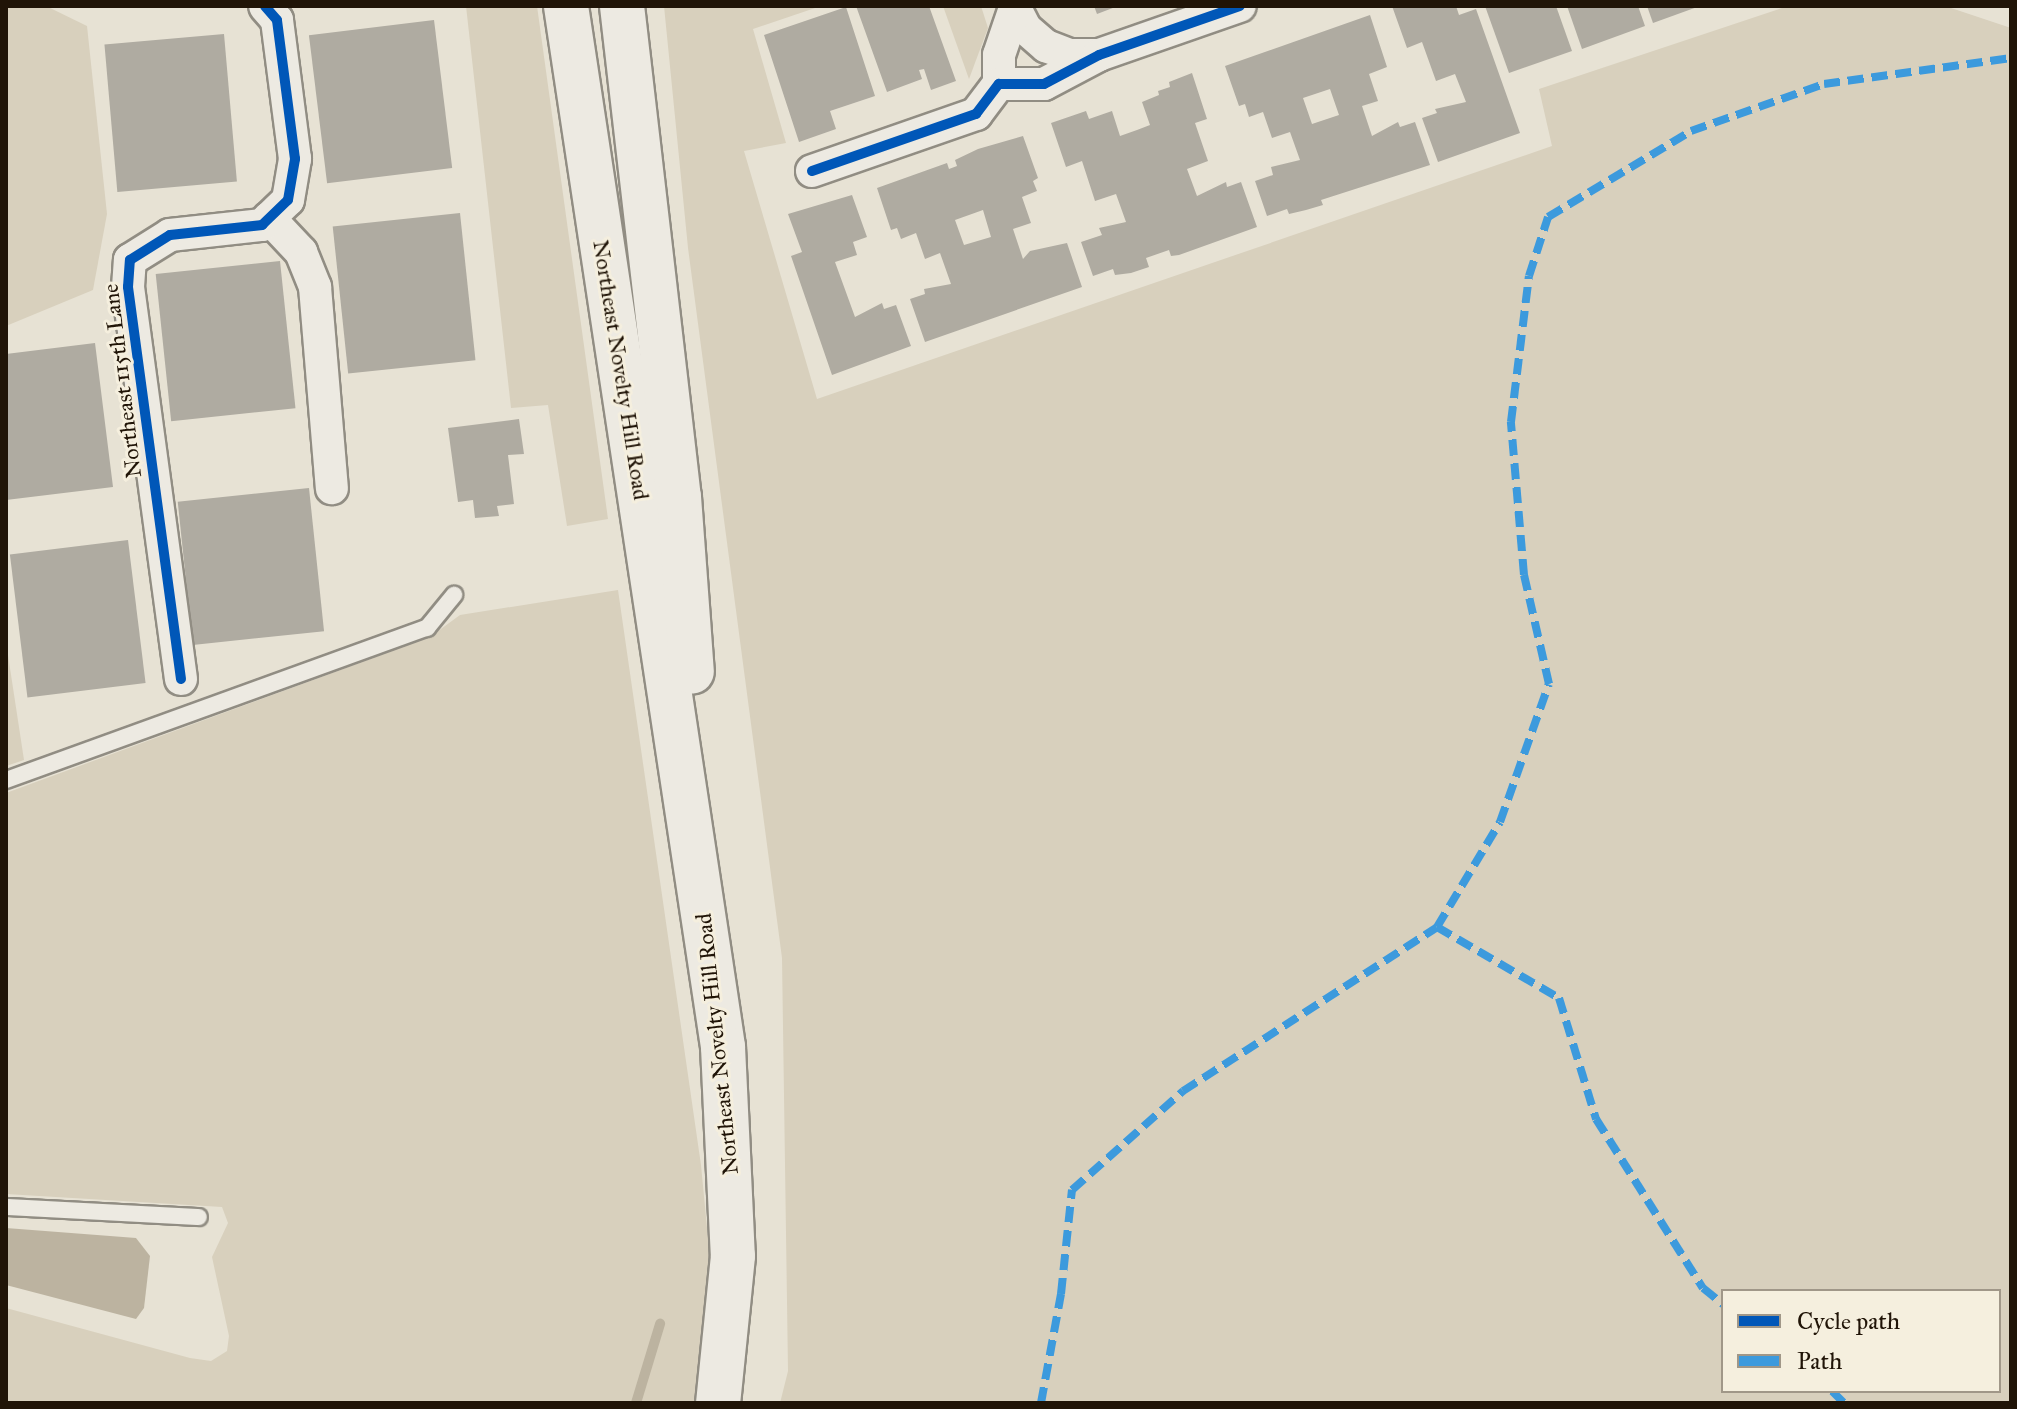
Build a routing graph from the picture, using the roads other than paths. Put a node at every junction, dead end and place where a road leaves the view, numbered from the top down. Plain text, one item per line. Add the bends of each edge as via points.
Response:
1 (265, 6) edge
2 (566, 6) edge
3 (622, 6) edge
4 (1240, 6) edge
5 (1014, 7) edge
6 (1099, 55) junction
7 (999, 84) junction
8 (812, 171) dead end
9 (269, 218) junction
10 (332, 488) dead end
11 (454, 595) dead end
12 (181, 679) dead end
13 (678, 733) junction
14 (6, 780) edge
15 (6, 1207) edge
16 (199, 1217) dead end
17 (718, 1403) edge

1 - 9 street via 277,20 295,159 288,200
2 - 13 main road, Northeast Novelty Hill Road
3 - 13 main road, Northeast Novelty Hill Road via 694,662
4 - 6 street
5 - 6 street via 1025,28 1046,46 1069,55
5 - 7 street via 999,55
6 - 7 street via 1044,84
7 - 8 street via 976,114
9 - 10 street via 301,252 315,287
9 - 12 street, Northeast 115th Lane via 262,225 170,235 130,260 128,287
11 - 14 lane via 427,628
13 - 17 main road, Northeast Novelty Hill Road via 723,1047 732,1196 729,1313
15 - 16 lane

